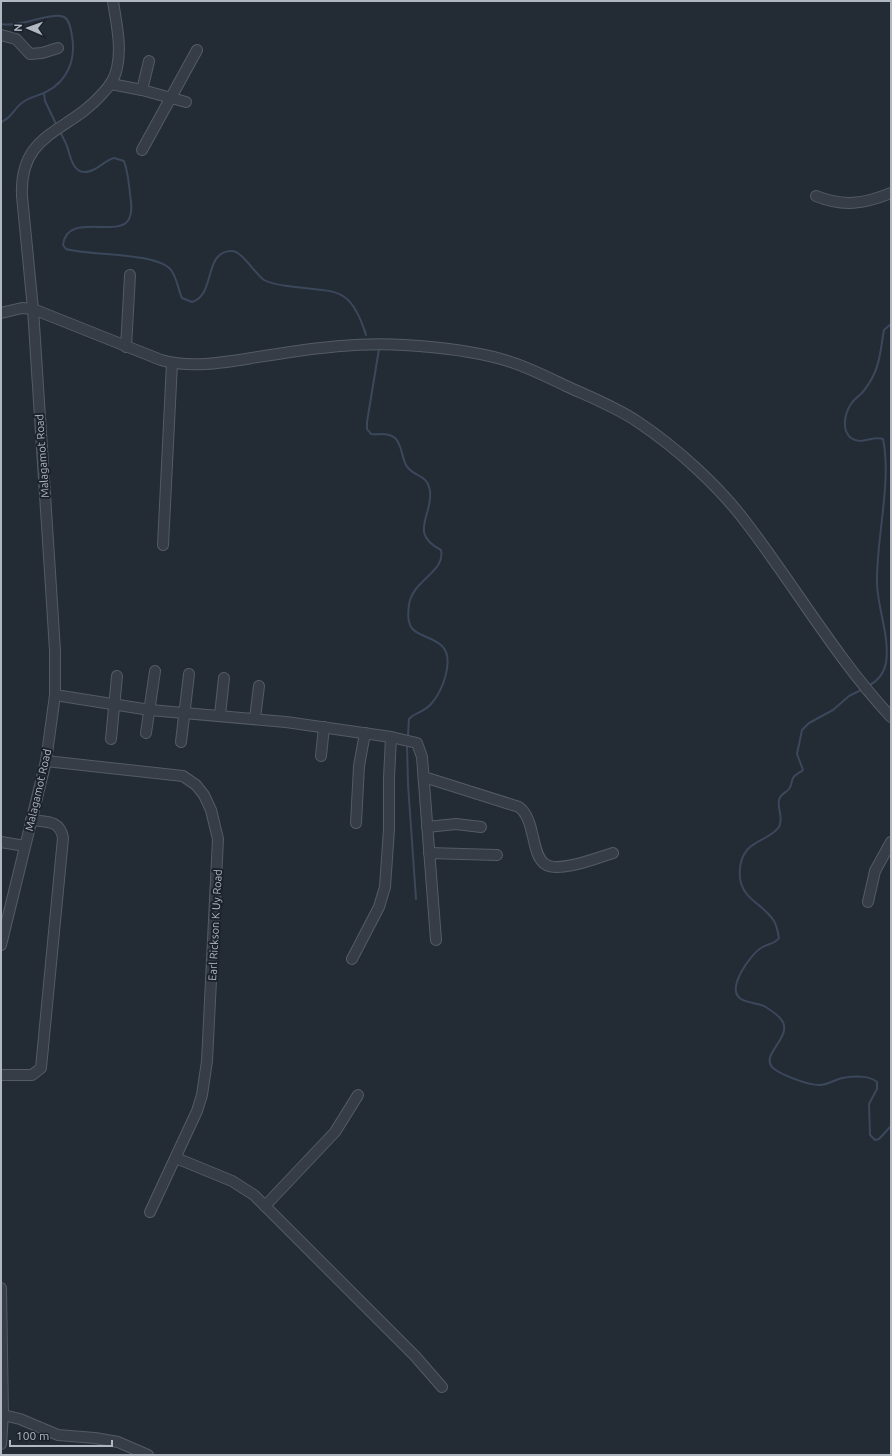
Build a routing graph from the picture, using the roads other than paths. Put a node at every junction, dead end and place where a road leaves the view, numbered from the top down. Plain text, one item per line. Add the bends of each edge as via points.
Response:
1 (113, 1) edge
2 (1, 35) edge
3 (58, 48) dead end
4 (197, 50) dead end
5 (149, 61) dead end
6 (110, 84) junction
7 (142, 90) junction
8 (172, 97) junction
9 (186, 102) dead end
10 (142, 150) dead end
11 (891, 193) edge
12 (816, 196) dead end
13 (130, 275) dead end
14 (33, 309) junction
15 (1, 314) edge
16 (126, 347) junction
17 (172, 363) junction
18 (163, 546) dead end
19 (155, 671) dead end
20 (189, 674) dead end
21 (117, 676) dead end
22 (224, 678) dead end
23 (259, 686) dead end
24 (55, 695) junction
25 (115, 705) junction
26 (150, 710) junction
27 (186, 713) junction
28 (220, 715) junction
29 (891, 717) edge
30 (255, 718) junction
31 (324, 727) junction
32 (146, 733) dead end
33 (365, 733) junction
34 (392, 737) junction
35 (111, 738) dead end
36 (181, 742) dead end
37 (321, 756) dead end
38 (46, 761) junction
39 (424, 777) junction
40 (31, 820) junction
41 (356, 823) dead end
42 (427, 827) junction
43 (481, 827) dead end
44 (1, 842) edge
45 (891, 842) edge
46 (25, 846) junction
47 (613, 853) dead end
48 (429, 854) junction
49 (498, 855) dead end
50 (868, 902) dead end
51 (436, 940) dead end
52 (1, 945) edge
53 (352, 959) dead end
54 (1, 1075) edge
55 (358, 1095) dead end
56 (176, 1158) junction
57 (265, 1206) junction
58 (150, 1212) dead end
59 (1, 1288) edge
60 (442, 1387) dead end
61 (3, 1415) junction
62 (2, 1433) edge
63 (148, 1455) edge

1 - 6 street, Malagamot Road via 118,60
2 - 3 street via 16,39 30,54
4 - 8 street
5 - 7 street
6 - 7 street
6 - 14 street, Malagamot Road via 92,105 35,147 26,164 22,179 22,196
7 - 8 street
8 - 9 street
8 - 10 street
11 - 12 street via 855,204 829,201
13 - 16 street
14 - 15 street via 22,308
14 - 16 street
14 - 24 street, Malagamot Road via 55,651
16 - 17 street
17 - 18 street
17 - 29 street via 212,363 322,347 378,345 457,350 500,358 529,368 605,404 637,421 659,437 718,490 747,523 861,683
19 - 26 street
20 - 27 street
21 - 25 street
22 - 28 street
23 - 30 street
24 - 25 street
24 - 38 street, Malagamot Road
25 - 26 street
25 - 35 street
26 - 27 street
26 - 32 street
27 - 28 street
27 - 36 street
28 - 30 street
30 - 31 street
31 - 33 street
31 - 37 street
33 - 34 street
33 - 41 street via 359,766
34 - 39 street via 417,743 422,757
34 - 53 street via 388,778 389,829 385,887 379,907
38 - 40 street, Malagamot Road
38 - 56 street, Earl Rickson K Uy Road via 183,776 199,788 211,810 219,849 207,1061 202,1095
39 - 42 street
39 - 47 street via 519,807 527,817 537,854 550,867 566,866
40 - 46 street, Malagamot Road
40 - 54 street via 58,825 63,838 41,1068 32,1075
42 - 43 street via 456,824
42 - 48 street
44 - 46 street
45 - 50 street via 875,871
46 - 52 street, Malagamot Road
48 - 49 street
48 - 51 street
55 - 57 street via 335,1132
56 - 57 street via 232,1181 254,1195
56 - 58 street, Earl Rickson K Uy Road
57 - 60 street via 415,1356
59 - 61 street
61 - 62 street
61 - 63 street via 20,1419 58,1435 118,1442

